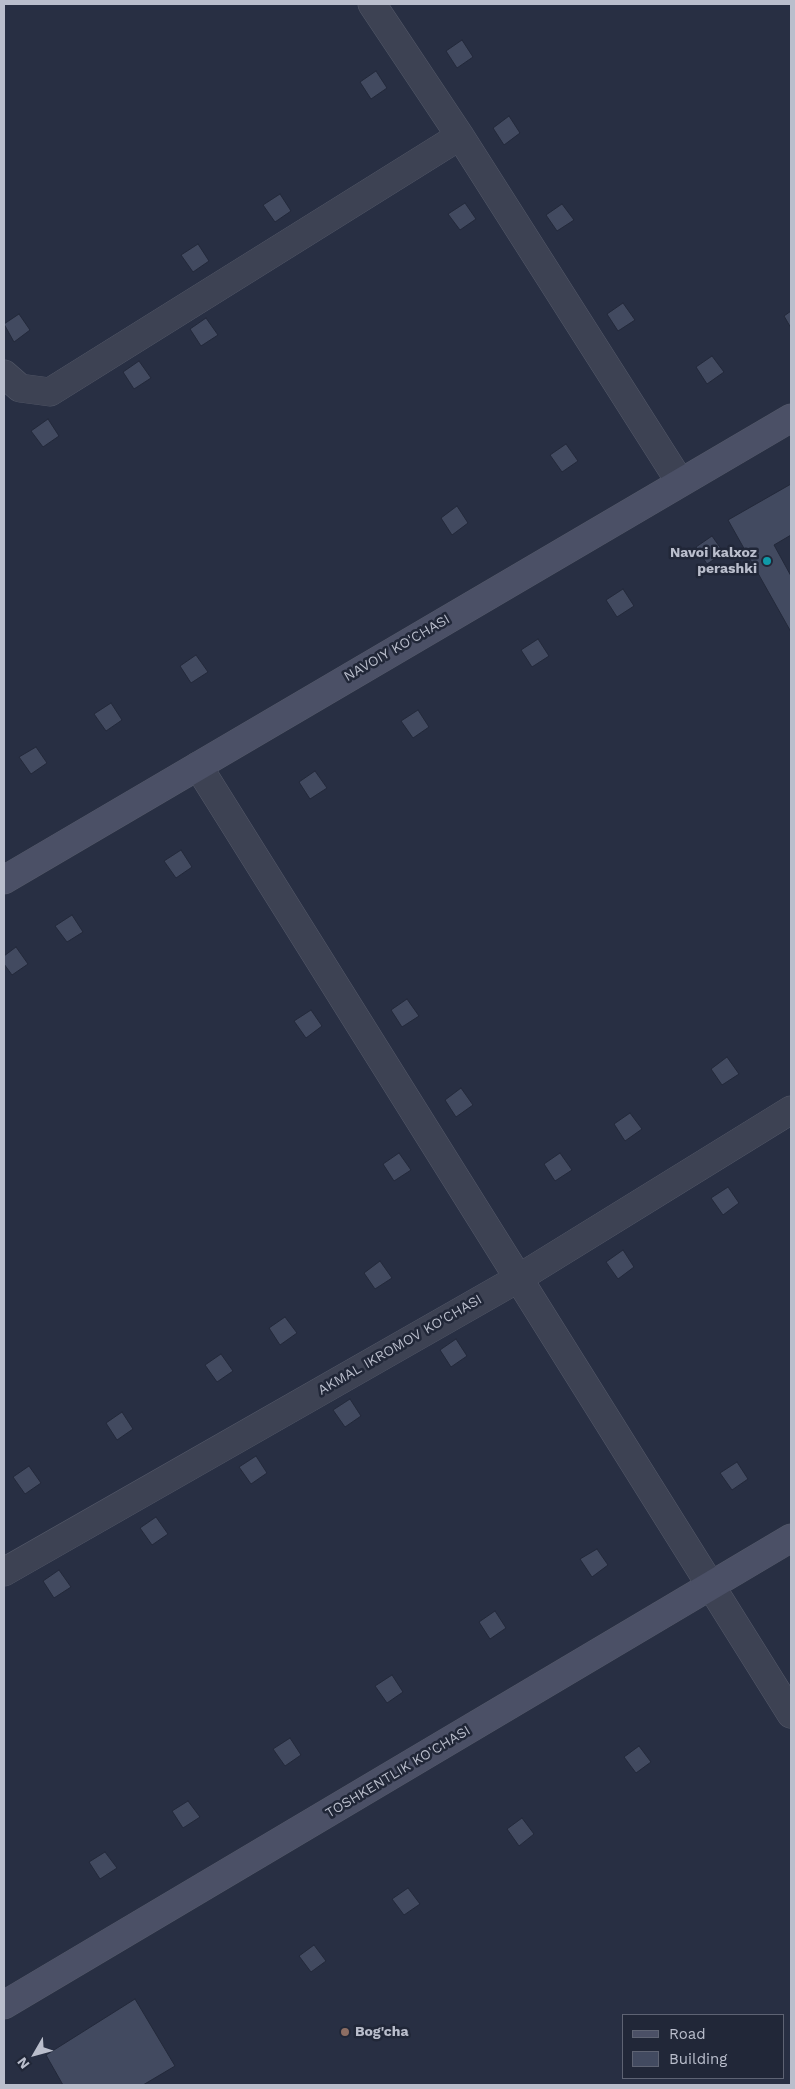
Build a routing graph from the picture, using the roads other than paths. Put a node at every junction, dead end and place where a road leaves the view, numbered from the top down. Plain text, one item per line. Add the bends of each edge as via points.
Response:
1 (372, 4) edge
2 (460, 136) junction
3 (4, 374) edge
4 (791, 418) edge
5 (680, 482) junction
6 (198, 766) junction
7 (4, 880) edge
8 (791, 1110) edge
9 (519, 1278) junction
10 (791, 1538) edge
11 (4, 1572) edge
12 (712, 1587) junction
13 (791, 1714) edge
14 (4, 2005) edge

1 - 2 street
2 - 3 street via 50,392 20,388
2 - 5 street
4 - 5 street, NAVOIY KO'CHASI
5 - 6 street, NAVOIY KO'CHASI
6 - 7 street, NAVOIY KO'CHASI
6 - 9 street
8 - 9 street, AKMAL IKROMOV KO'CHASI
9 - 11 street, AKMAL IKROMOV KO'CHASI
9 - 12 street
10 - 12 street, TOSHKENTLIK KO'CHASI
12 - 13 street
12 - 14 street, TOSHKENTLIK KO'CHASI

